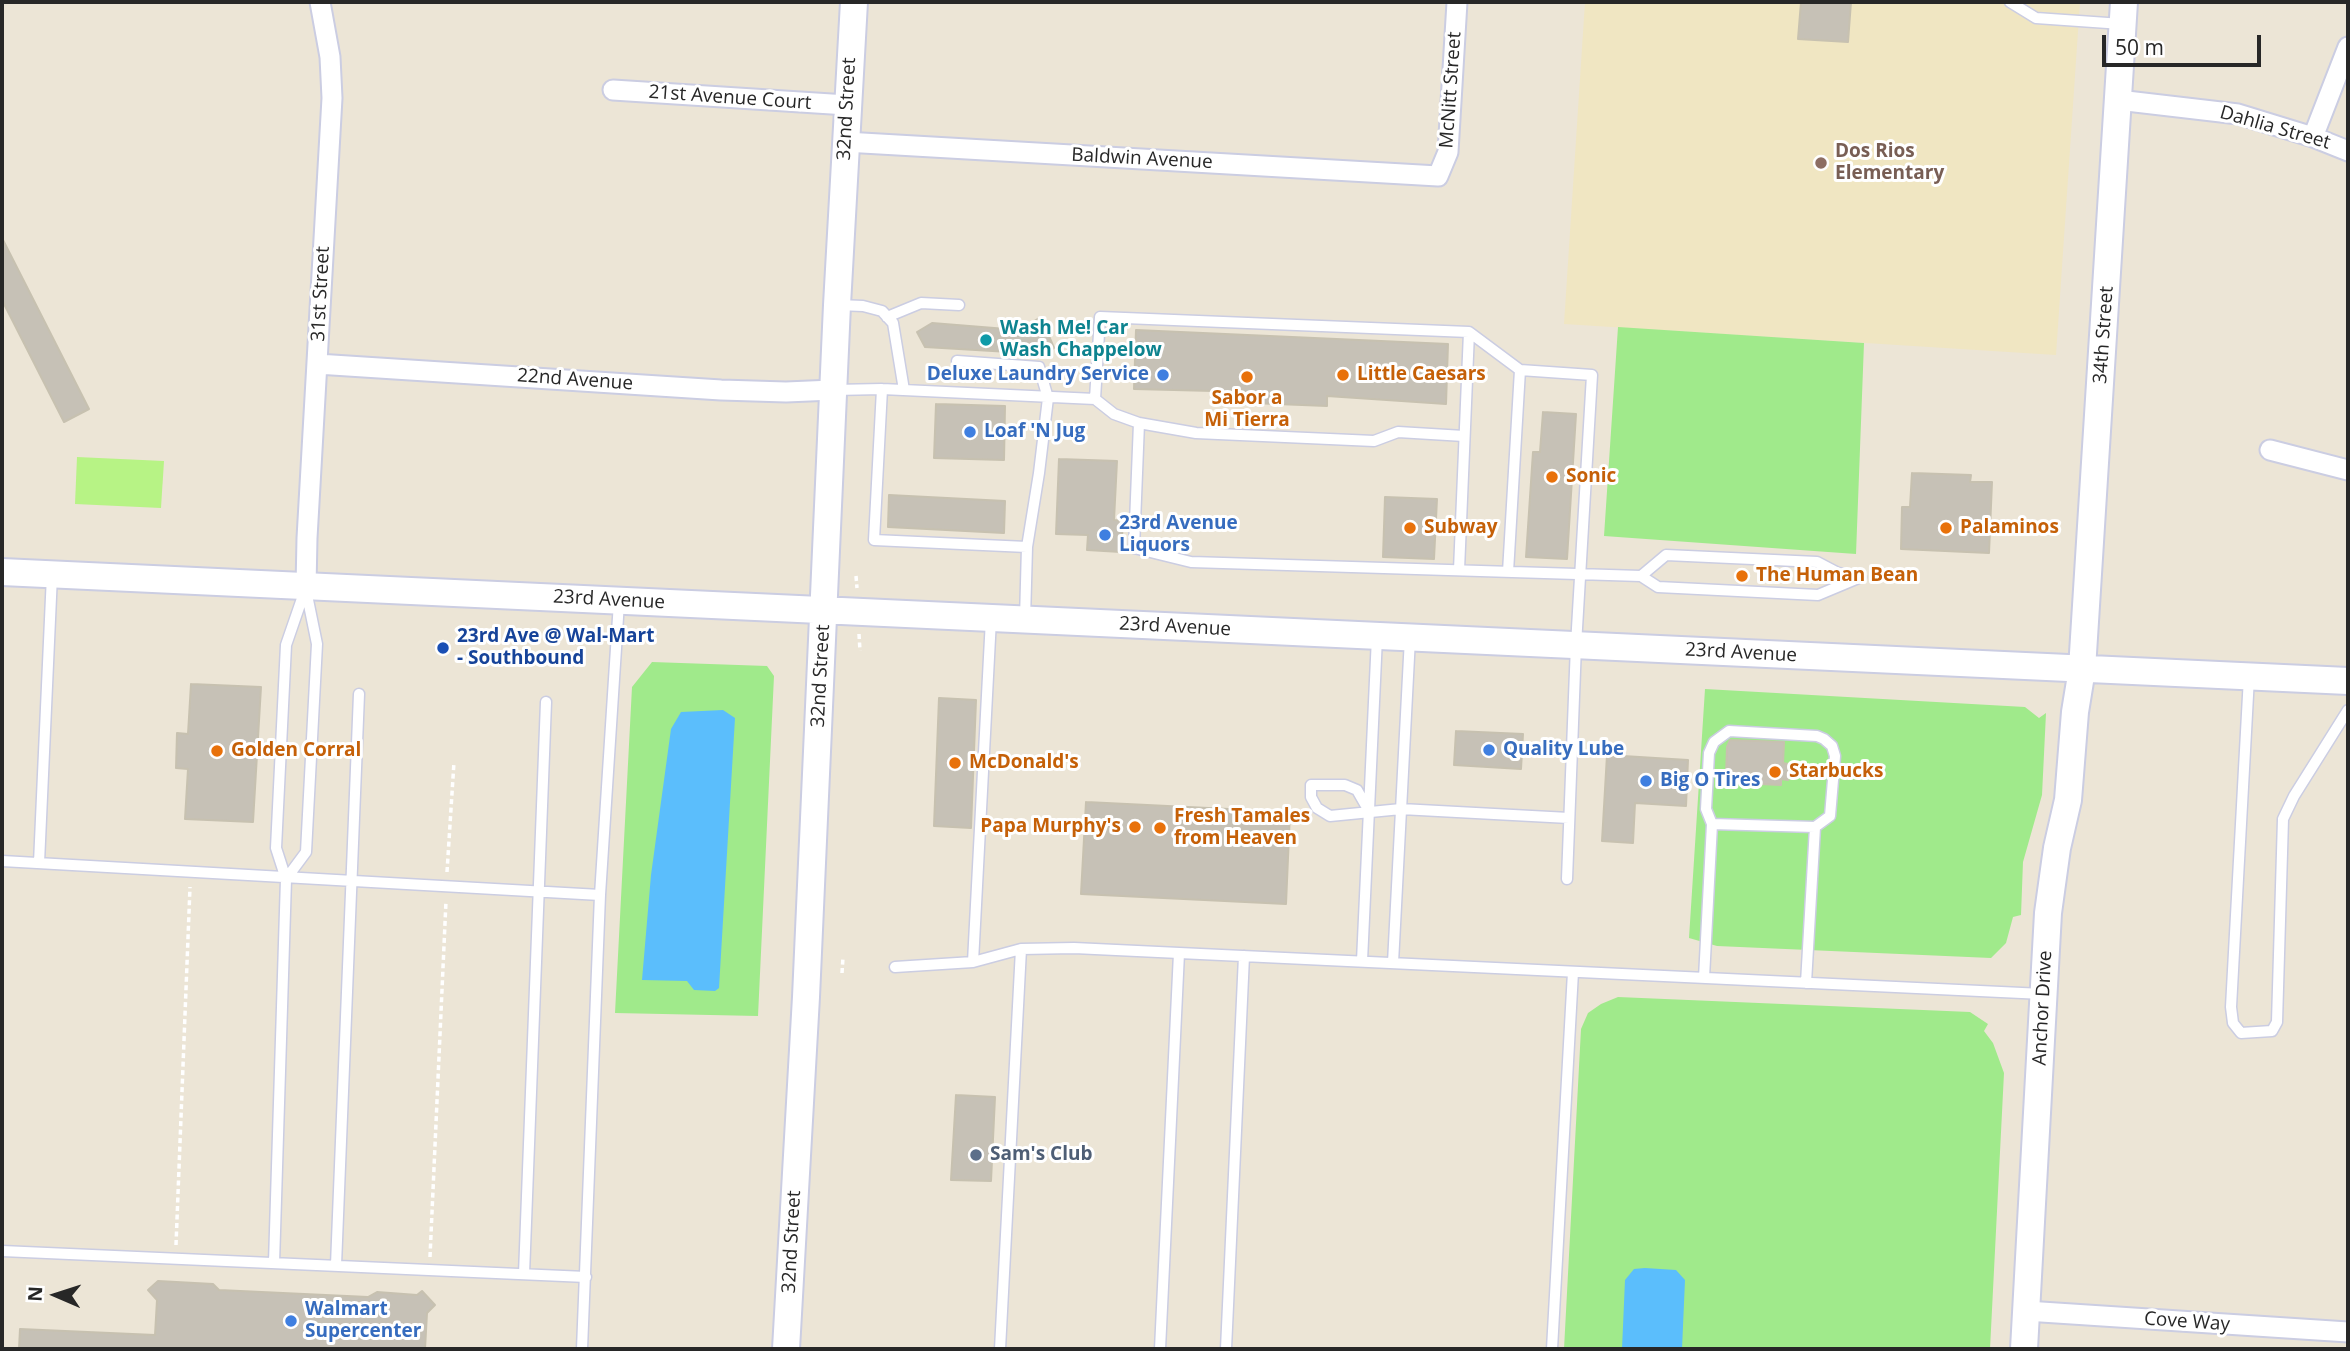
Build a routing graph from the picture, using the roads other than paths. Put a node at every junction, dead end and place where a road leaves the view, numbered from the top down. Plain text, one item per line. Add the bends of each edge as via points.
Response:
1 (320, 2) edge
2 (854, 2) edge
3 (1457, 2) edge
4 (2010, 2) edge
5 (2123, 13) edge
6 (2348, 47) edge
7 (613, 90) dead end
8 (2118, 100) junction
9 (847, 105) junction
10 (2313, 137) junction
11 (845, 142) junction
12 (2348, 151) edge
13 (1438, 176) joint
14 (837, 305) junction
15 (959, 305) dead end
16 (887, 317) junction
17 (1469, 332) junction
18 (957, 360) dead end
19 (317, 363) junction
20 (1520, 370) junction
21 (883, 389) junction
22 (833, 390) junction
23 (904, 390) junction
24 (1048, 398) junction
25 (1095, 399) junction
26 (1139, 423) junction
27 (1464, 436) junction
28 (2270, 450) dead end
29 (2348, 470) edge
30 (1027, 547) junction
31 (1459, 570) junction
32 (2, 572) edge
33 (1508, 572) junction
34 (1580, 574) junction
35 (52, 575) junction
36 (1641, 576) junction
37 (306, 587) junction
38 (619, 601) junction
39 (824, 610) junction
40 (991, 618) junction
41 (1025, 620) junction
42 (1377, 636) junction
43 (1410, 638) junction
44 (1576, 645) junction
45 (2082, 669) junction
46 (2249, 677) junction
47 (2348, 681) edge
48 (359, 694) dead end
49 (546, 702) dead end
50 (2348, 710) edge
51 (1401, 809) junction
52 (1369, 811) junction
53 (1569, 818) junction
54 (1712, 824) junction
55 (1815, 827) junction
56 (2, 861) edge
57 (39, 863) junction
58 (286, 879) junction
59 (1566, 879) dead end
60 (351, 882) junction
61 (539, 892) junction
62 (600, 895) junction
63 (1021, 949) junction
64 (1179, 953) junction
65 (1244, 956) junction
66 (1362, 961) junction
67 (973, 962) junction
68 (1393, 963) junction
69 (895, 967) dead end
70 (1573, 972) junction
71 (1704, 978) junction
72 (1806, 983) junction
73 (2044, 994) junction
74 (2, 1251) edge
75 (274, 1263) junction
76 (336, 1265) junction
77 (524, 1274) junction
78 (586, 1277) junction
79 (2026, 1311) junction
80 (2348, 1332) edge
81 (582, 1349) edge
82 (786, 1349) edge
83 (1000, 1349) edge
84 (1160, 1349) edge
85 (1226, 1349) edge
86 (1552, 1349) edge
87 (2024, 1349) edge

1 - 19 street, 31st Street via 332,98
2 - 9 street, 32nd Street
3 - 13 street, McNitt Street via 1448,152
4 - 5 lane via 2036,18
5 - 8 street, 34th Street
6 - 10 street
7 - 9 street, 21st Avenue Court
8 - 10 street, Dahlia Street via 2238,114
8 - 45 street, 34th Street
9 - 11 street, 32nd Street
10 - 12 street, Dahlia Street
11 - 13 street, Baldwin Avenue
11 - 14 street, 32nd Street
14 - 16 lane via 863,306
14 - 22 street, 32nd Street
15 - 16 lane via 921,303
16 - 23 lane via 893,323
17 - 20 lane
17 - 25 lane via 1100,317
17 - 27 lane
18 - 24 lane via 1039,367
19 - 22 street, 22nd Avenue via 721,390
19 - 37 street, 31st Street
20 - 33 lane
20 - 34 lane via 1592,375
21 - 22 lane
21 - 23 lane
21 - 30 lane via 874,540
22 - 39 street, 32nd Street
23 - 24 lane
24 - 25 lane
24 - 30 lane
25 - 26 lane via 1114,414
26 - 27 lane via 1196,433 1374,441 1398,432
26 - 31 lane via 1134,548 1191,562
27 - 31 lane
28 - 29 street
30 - 41 lane
31 - 33 lane
32 - 35 street, 23rd Avenue
33 - 34 lane
34 - 36 lane
34 - 44 lane
35 - 37 street, 23rd Avenue
35 - 57 lane
36 - 36 lane via 1658,587 1818,595 1861,577 1817,562 1666,555
37 - 38 street, 23rd Avenue
37 - 58 lane via 286,645 276,848
37 - 58 lane via 317,644 306,852
38 - 39 street, 23rd Avenue
38 - 62 lane
39 - 40 street, 23rd Avenue
39 - 82 street, 32nd Street
40 - 41 street, 23rd Avenue
40 - 67 lane
41 - 42 street, 23rd Avenue
42 - 43 street, 23rd Avenue
42 - 52 lane
43 - 44 street, 23rd Avenue
43 - 51 lane
44 - 45 street, 23rd Avenue
44 - 53 lane
45 - 46 street, 23rd Avenue
45 - 73 street, Anchor Drive via 2068,800 2048,913
46 - 47 street, 23rd Avenue
46 - 50 lane via 2231,1007 2233,1023 2241,1033 2272,1031 2277,1022 2283,819
48 - 60 lane
49 - 61 lane
51 - 52 lane
51 - 53 lane
51 - 68 lane
52 - 52 lane via 1357,790 1345,785 1311,785 1317,808 1330,816
52 - 66 lane
53 - 59 lane
54 - 55 lane
54 - 55 lane via 1706,809 1709,753 1714,742 1729,731 1817,736 1832,746 1830,816
54 - 71 lane
55 - 72 lane
56 - 57 lane
57 - 58 lane
58 - 60 lane
58 - 75 lane
60 - 61 lane
60 - 76 lane
61 - 62 lane
61 - 77 lane
62 - 78 lane
63 - 64 lane
63 - 67 lane
63 - 83 lane
64 - 65 lane
64 - 84 lane
65 - 66 lane
65 - 85 lane
66 - 68 lane
67 - 69 lane
68 - 70 lane
70 - 71 lane
70 - 86 lane
71 - 72 lane
72 - 73 lane
73 - 79 street, Anchor Drive
74 - 75 lane
75 - 76 lane
76 - 77 lane
77 - 78 lane
78 - 81 lane
79 - 80 street, Cove Way
79 - 87 street, Anchor Drive

